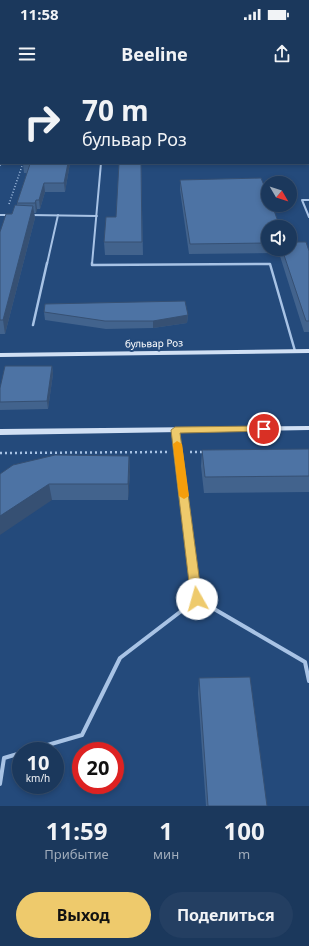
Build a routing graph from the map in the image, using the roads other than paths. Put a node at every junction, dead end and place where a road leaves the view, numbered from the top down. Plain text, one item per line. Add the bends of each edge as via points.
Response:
1 (101, 164) edge
2 (309, 200) edge
3 (0, 215) edge
4 (13, 215) edge
5 (28, 215) edge
6 (58, 216) junction
7 (96, 216) junction
8 (309, 217) edge
9 (33, 325) dead end
10 (295, 351) junction
11 (309, 351) edge
12 (0, 355) edge
13 (309, 428) edge
14 (175, 430) junction
15 (0, 432) edge
16 (197, 599) junction
17 (309, 681) edge
18 (58, 742) edge
19 (12, 756) edge
20 (0, 784) edge

1 - 7 lane
2 - 8 lane via 302,200
3 - 4 lane
5 - 6 lane
6 - 7 lane
6 - 9 lane
7 - 10 lane via 92,265 270,264
10 - 11 street, бульвар Роз
10 - 12 street, бульвар Роз
13 - 14 street
14 - 15 street
14 - 16 lane
16 - 17 lane via 305,662
16 - 18 lane via 120,658 82,735
19 - 20 lane via 4,758

